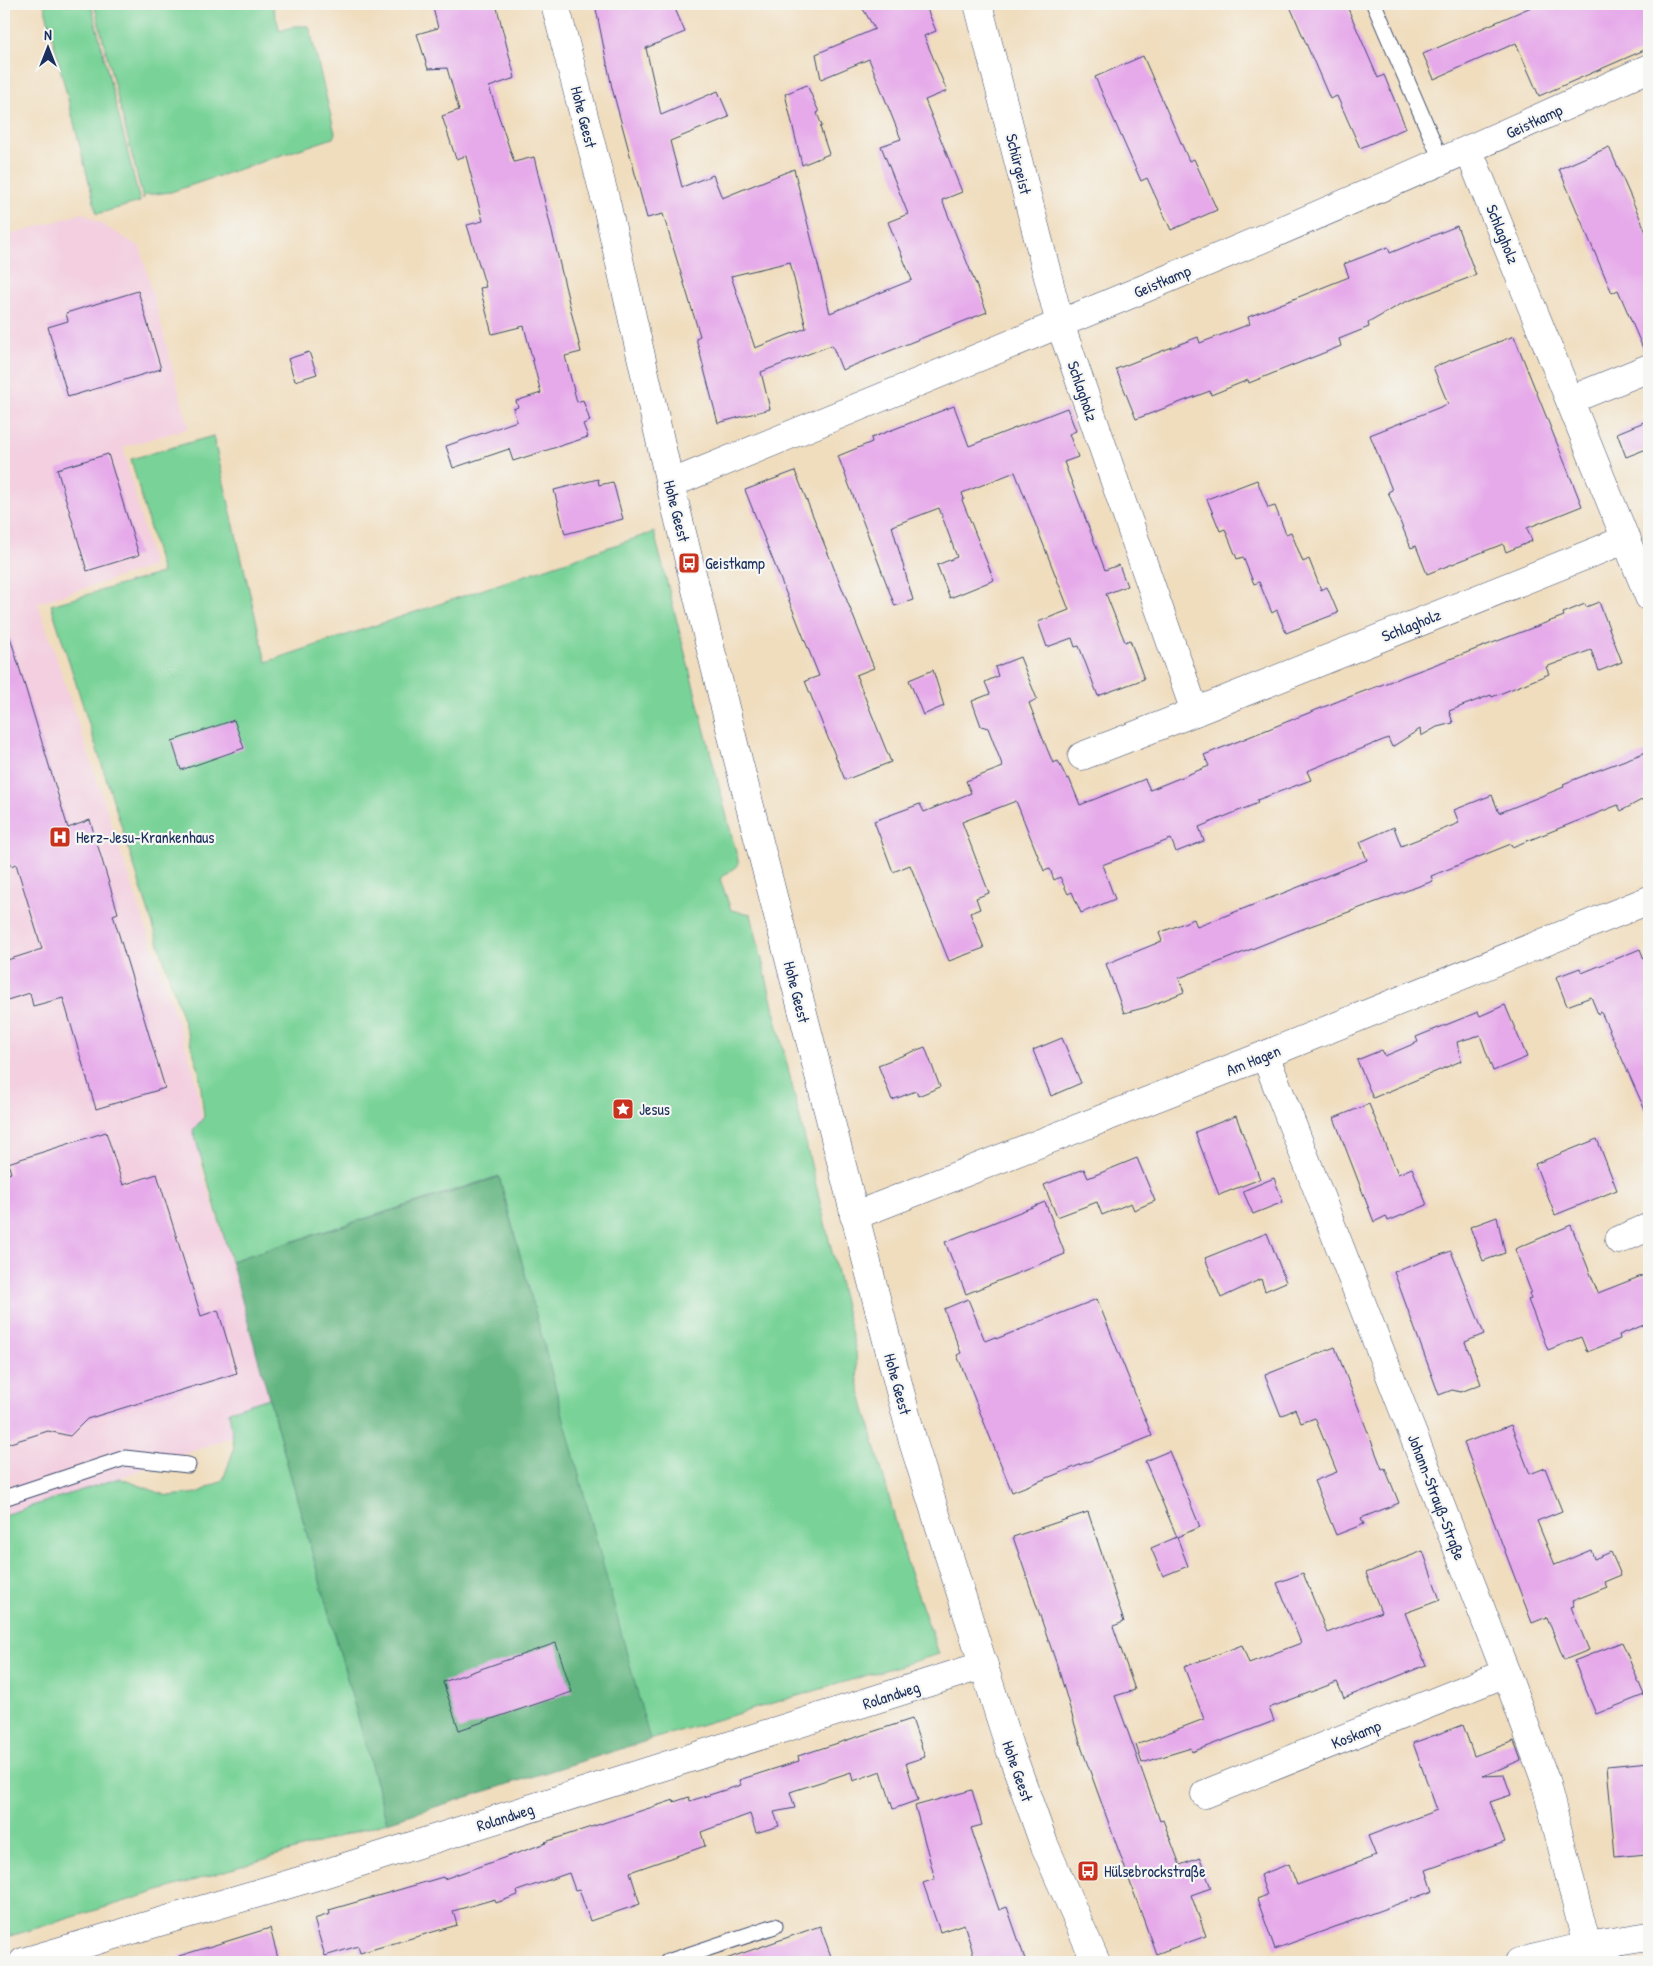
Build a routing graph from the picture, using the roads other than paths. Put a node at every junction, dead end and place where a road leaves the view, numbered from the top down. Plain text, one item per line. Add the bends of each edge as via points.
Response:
1 (555, 4) edge
2 (978, 4) edge
3 (1374, 4) edge
4 (1649, 68) edge
5 (1469, 151) junction
6 (1442, 162) junction
7 (1060, 324) junction
8 (1649, 368) edge
9 (1570, 400) junction
10 (670, 484) junction
11 (1627, 538) junction
12 (1649, 597) edge
13 (1196, 712) junction
14 (1082, 756) dead end
15 (1649, 900) edge
16 (1264, 1055) junction
17 (854, 1216) junction
18 (1649, 1227) edge
19 (1619, 1240) dead end
20 (188, 1465) dead end
21 (4, 1498) edge
22 (984, 1665) junction
23 (1506, 1673) junction
24 (1205, 1794) dead end
25 (775, 1926) dead end
26 (1649, 1936) edge
27 (1587, 1946) junction
28 (23, 1962) edge
29 (667, 1962) edge
30 (1096, 1962) edge
31 (1519, 1962) edge

1 - 10 street, Hohe Geest via 606,202
2 - 7 street, Schürgeist
3 - 6 lane
4 - 5 street, Geistkamp
5 - 6 street, Geistkamp
5 - 9 street, Schlagholz
6 - 7 street, Geistkamp
7 - 10 street, Geistkamp
7 - 13 street, Schlagholz
8 - 9 street
9 - 11 street, Schlagholz
10 - 17 street, Hohe Geest
11 - 12 street, Schlagholz
11 - 13 street, Schlagholz
13 - 14 street, Schlagholz
15 - 16 street, Am Hagen
16 - 17 street, Am Hagen
16 - 23 street, Johann-Strauß-Straße
17 - 22 street, Hohe Geest via 913,1442
18 - 19 street
20 - 21 lane via 125,1458
22 - 28 street, Rolandweg via 320,1875
22 - 30 street, Hohe Geest via 1044,1844
23 - 24 street, Koskamp
23 - 27 street, Johann-Strauß-Straße via 1545,1780
25 - 29 lane
26 - 27 street
27 - 31 street

